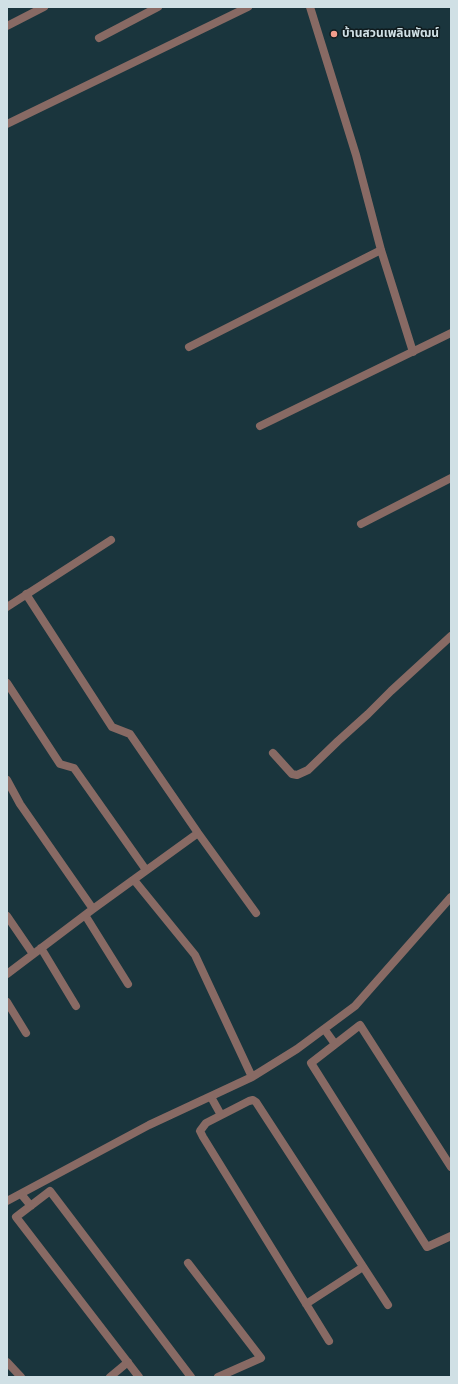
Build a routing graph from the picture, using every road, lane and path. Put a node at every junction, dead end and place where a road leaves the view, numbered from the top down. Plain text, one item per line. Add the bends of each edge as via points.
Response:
1 (44, 7) edge
2 (158, 7) edge
3 (248, 7) edge
4 (310, 7) edge
5 (7, 26) edge
6 (99, 38) dead end
7 (7, 124) edge
8 (381, 250) junction
9 (451, 333) edge
10 (189, 347) dead end
11 (413, 352) junction
12 (260, 426) dead end
13 (451, 478) edge
14 (361, 524) dead end
15 (112, 540) dead end
16 (26, 594) junction
17 (7, 607) edge
18 (451, 636) edge
19 (7, 683) edge
20 (273, 753) dead end
21 (7, 780) edge
22 (198, 833) junction
23 (146, 870) junction
24 (134, 880) junction
25 (451, 897) edge
26 (93, 909) junction
27 (256, 913) dead end
28 (86, 915) junction
29 (7, 916) edge
30 (41, 948) junction
31 (33, 954) junction
32 (7, 974) edge
33 (128, 984) dead end
34 (7, 1002) edge
35 (76, 1006) dead end
36 (325, 1030) junction
37 (26, 1033) dead end
38 (335, 1044) junction
39 (252, 1077) junction
40 (211, 1097) junction
41 (221, 1115) junction
42 (451, 1167) edge
43 (20, 1194) junction
44 (7, 1202) edge
45 (31, 1206) junction
46 (451, 1236) edge
47 (188, 1262) dead end
48 (363, 1267) junction
49 (306, 1304) junction
50 (388, 1305) dead end
51 (329, 1341) dead end
52 (7, 1362) edge
53 (128, 1362) junction
54 (21, 1377) edge
55 (110, 1377) edge
56 (139, 1377) edge
57 (191, 1377) edge
58 (218, 1377) edge

1 - 5 street
2 - 6 street
3 - 7 street
4 - 8 street via 356,155
8 - 10 street
8 - 11 street
9 - 11 street
11 - 12 street
13 - 14 street
15 - 16 street
16 - 17 street
16 - 22 street via 112,727 130,734
18 - 20 street via 308,770 297,776 292,774
19 - 23 street via 60,764 74,768
21 - 26 street via 20,804
22 - 23 street
22 - 27 street
23 - 24 street
24 - 26 street
24 - 39 street via 195,955
25 - 36 street via 355,1006
26 - 28 street
28 - 30 street
28 - 33 street
29 - 31 street
30 - 31 street
30 - 35 street
31 - 32 street
34 - 37 street
36 - 38 street
36 - 39 street
38 - 42 street via 360,1025
38 - 46 street via 311,1063 427,1247
39 - 40 street
40 - 41 street
40 - 43 street via 149,1125
41 - 48 street via 249,1101 256,1102
41 - 49 street via 206,1123 200,1131
43 - 44 street
43 - 45 street
45 - 53 street via 16,1217
45 - 57 street via 50,1190
47 - 58 street via 261,1358
48 - 49 street
48 - 50 street
49 - 51 street
52 - 54 street
53 - 55 street
53 - 56 street

